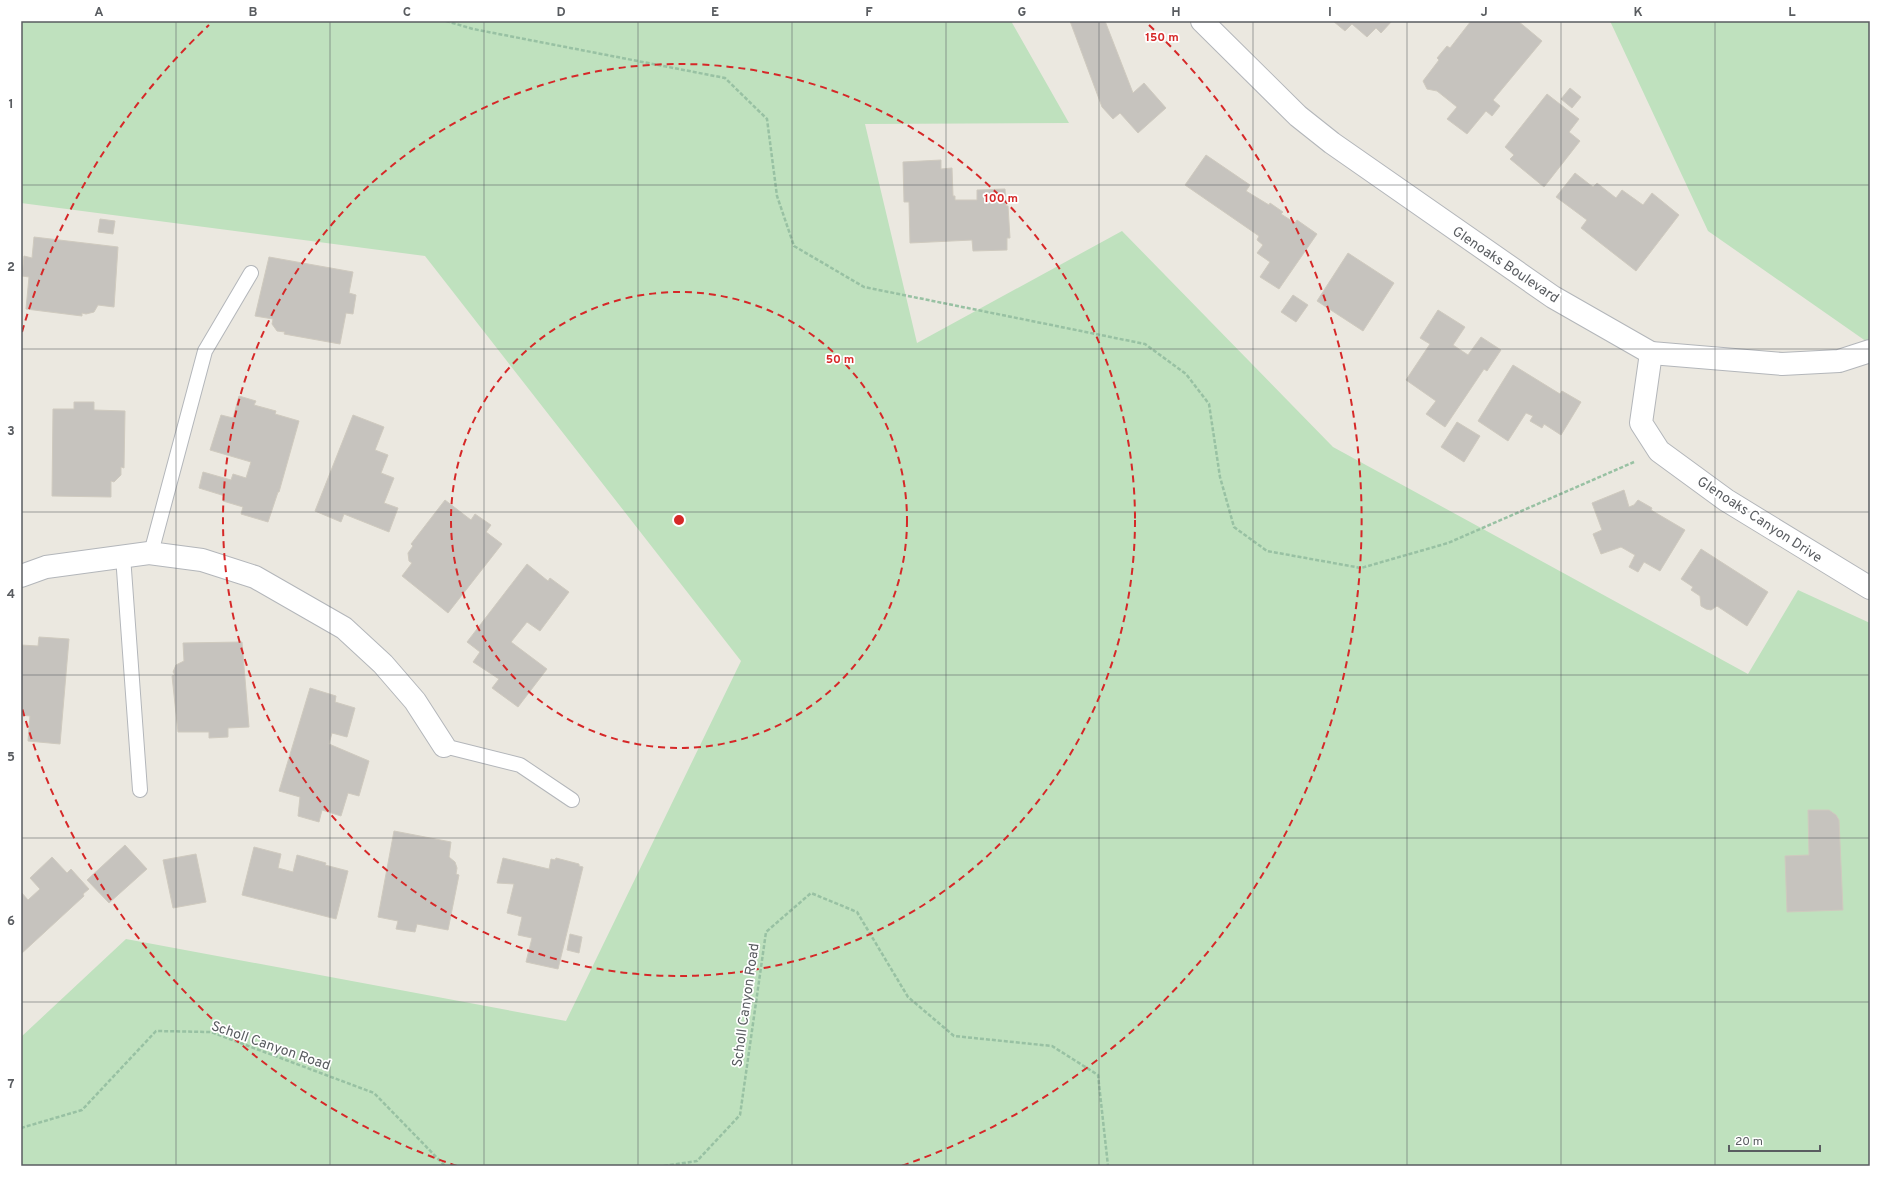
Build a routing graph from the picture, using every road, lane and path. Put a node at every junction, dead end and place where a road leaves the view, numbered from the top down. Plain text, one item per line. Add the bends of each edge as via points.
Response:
1 (446, 21) edge
2 (1202, 21) edge
3 (251, 273) dead end
4 (1870, 352) edge
5 (1651, 353) junction
6 (1659, 451) junction
7 (151, 553) junction
8 (123, 556) junction
9 (21, 576) edge
10 (1870, 588) edge
11 (444, 746) joint
12 (140, 790) dead end
13 (572, 800) dead end
14 (21, 1128) edge
15 (445, 1166) edge
16 (664, 1166) edge
17 (1108, 1166) edge

1 - 6 path via 473,29 725,78 767,119 777,196 794,246 864,287 1145,344 1186,374 1210,404 1220,477 1234,527 1267,551 1361,568 1448,543
2 - 5 street, Glenoaks Boulevard via 1298,116 1332,143 1553,297
3 - 7 lane via 205,351
4 - 5 street, Glenoaks Boulevard via 1839,361 1782,364
5 - 6 street, Glenoaks Canyon Drive via 1641,424
6 - 10 street, Glenoaks Canyon Drive via 1726,500
7 - 8 street
7 - 11 street via 202,560 256,577 344,628 383,664 415,701
8 - 9 street via 46,567
8 - 12 lane
11 - 13 lane via 520,765
14 - 15 path, Scholl Canyon Road via 82,1110 156,1031 211,1032 374,1093
16 - 17 path, Scholl Canyon Road via 697,1161 740,1116 766,932 811,893 857,912 908,997 954,1036 1052,1046 1098,1075

